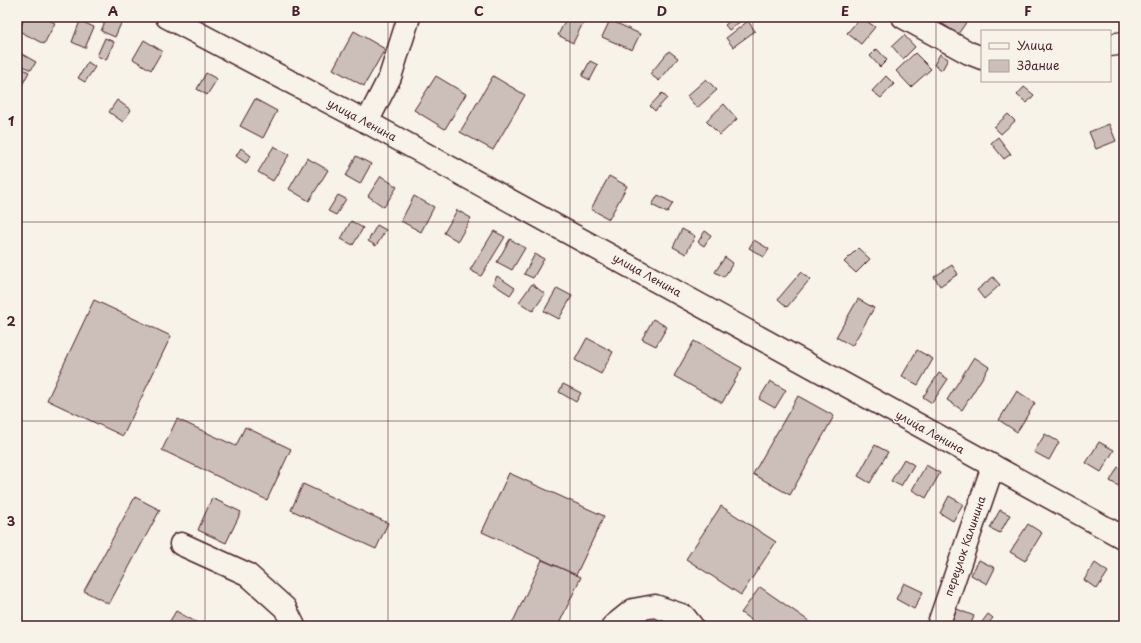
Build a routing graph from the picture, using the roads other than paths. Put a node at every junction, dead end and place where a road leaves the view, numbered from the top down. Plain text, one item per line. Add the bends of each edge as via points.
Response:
1 (167, 17) edge
2 (409, 17) edge
3 (904, 17) edge
4 (1124, 43) edge
5 (1111, 45) edge
6 (976, 55) edge
7 (367, 122) junction
8 (993, 466) junction
9 (1124, 538) edge
10 (181, 544) dead end
11 (294, 626) edge
12 (613, 626) edge
13 (692, 626) edge
14 (938, 626) edge

1 - 7 main road, улица Ленина
2 - 7 main road via 390,77
3 - 6 main road
4 - 5 main road
7 - 8 main road, улица Ленина
8 - 9 main road, улица Ленина
8 - 14 main road, переулок Калинина
10 - 11 main road via 247,574 284,608
12 - 13 main road via 633,610 655,606 684,616

